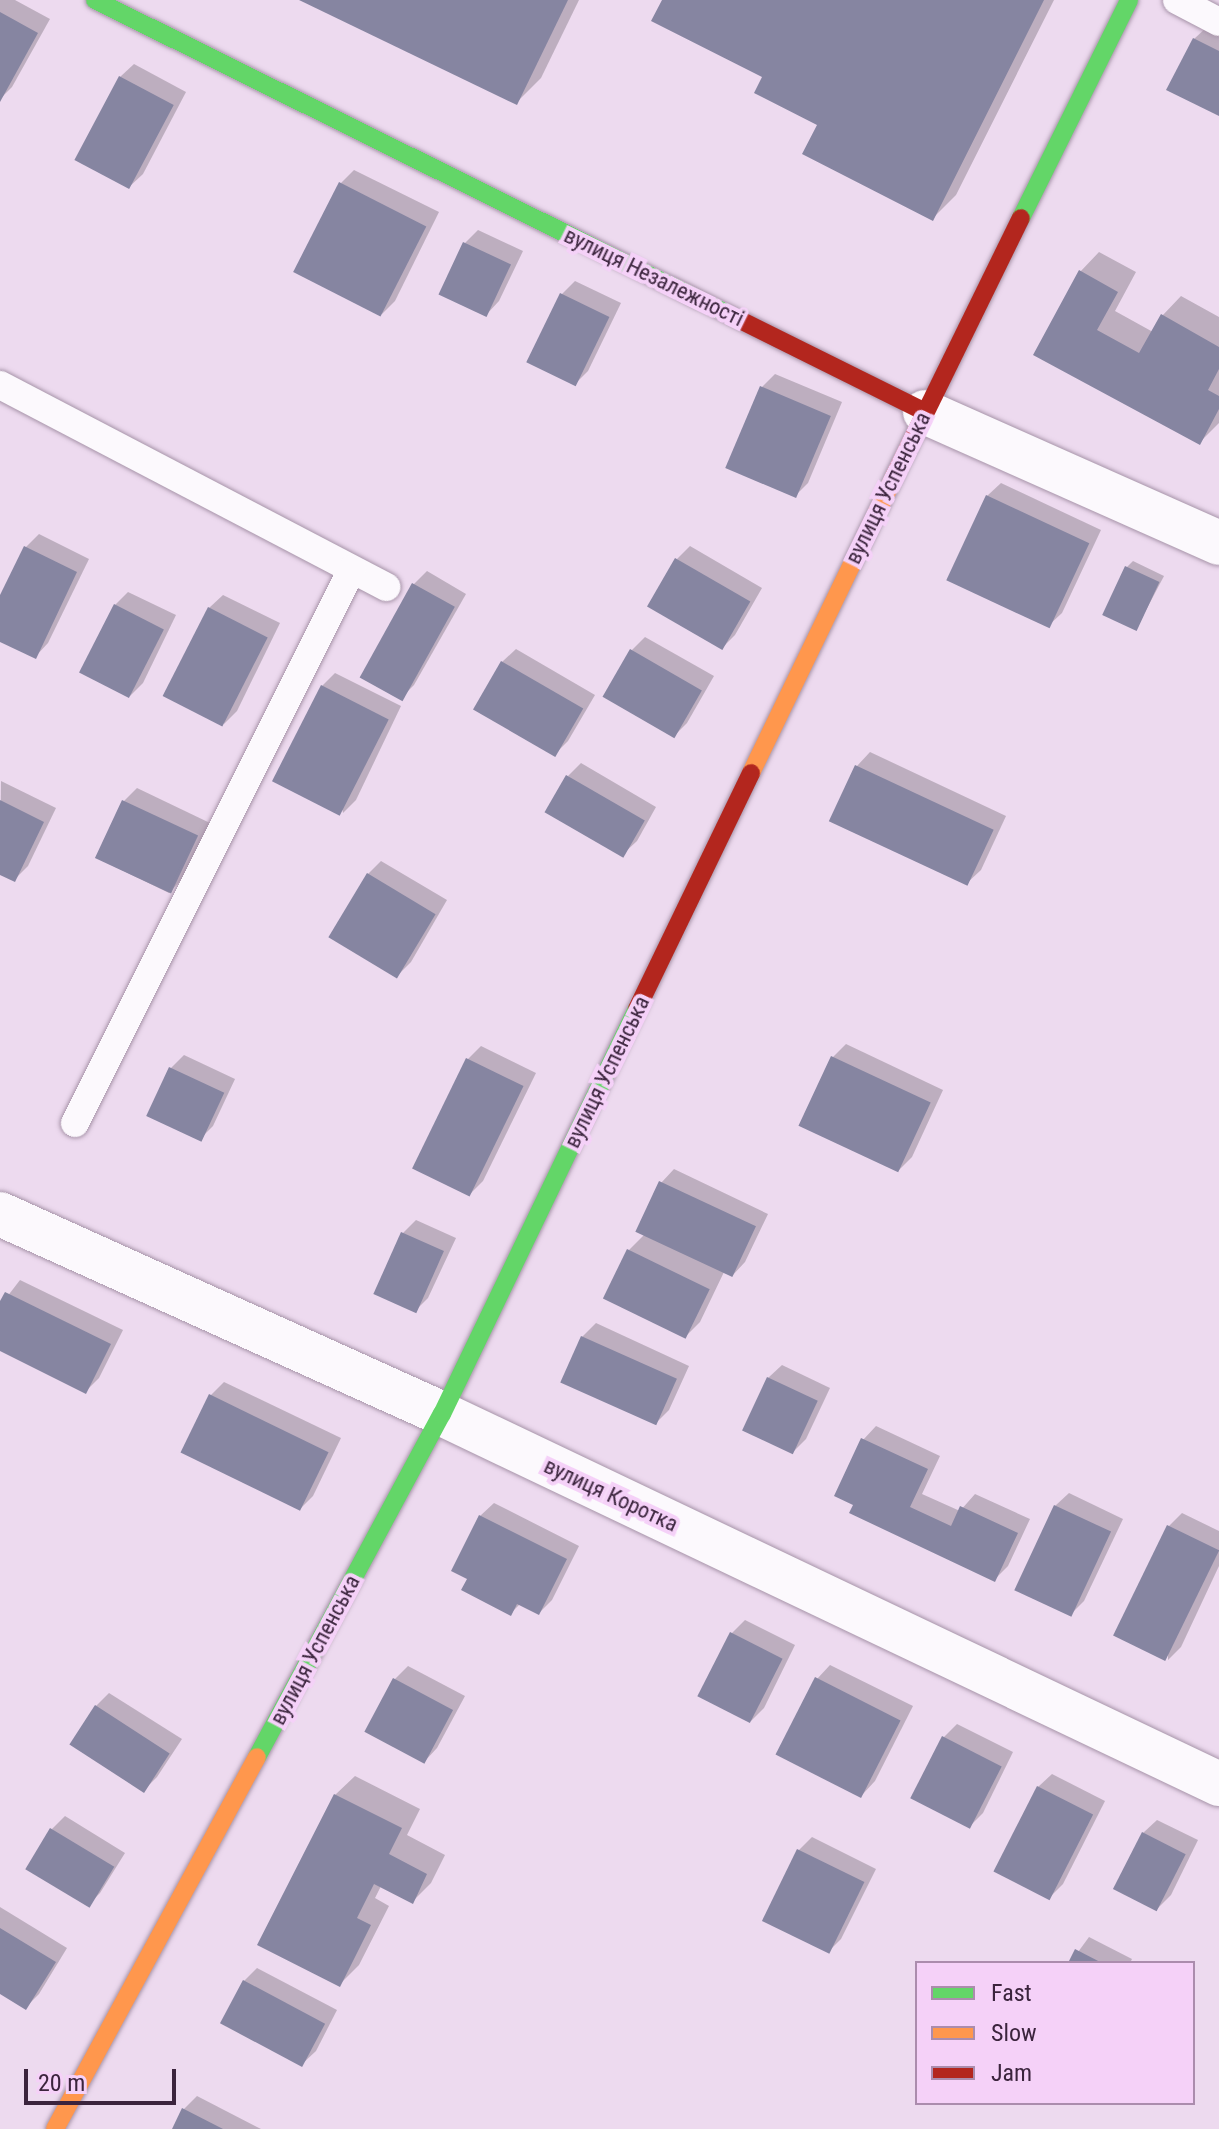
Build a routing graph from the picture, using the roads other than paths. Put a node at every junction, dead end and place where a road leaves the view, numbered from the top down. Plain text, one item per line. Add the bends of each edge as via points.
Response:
1 (95, 0) edge
2 (1129, 0) edge
3 (1177, 0) edge
4 (1219, 22) edge
5 (0, 385) edge
6 (925, 412) junction
7 (1219, 543) edge
8 (352, 569) junction
9 (386, 587) dead end
10 (75, 1123) dead end
11 (0, 1214) edge
12 (442, 1414) junction
13 (1219, 1784) edge
14 (55, 2129) edge

1 - 6 street, вулиця Незалежності
2 - 6 street, вулиця Успенська
3 - 4 lane
5 - 8 lane
6 - 7 street, вулиця Незалежності
6 - 12 street, вулиця Успенська
8 - 9 lane
8 - 10 lane
11 - 12 street, вулиця Коротка
12 - 13 street, вулиця Коротка
12 - 14 street, вулиця Успенська

